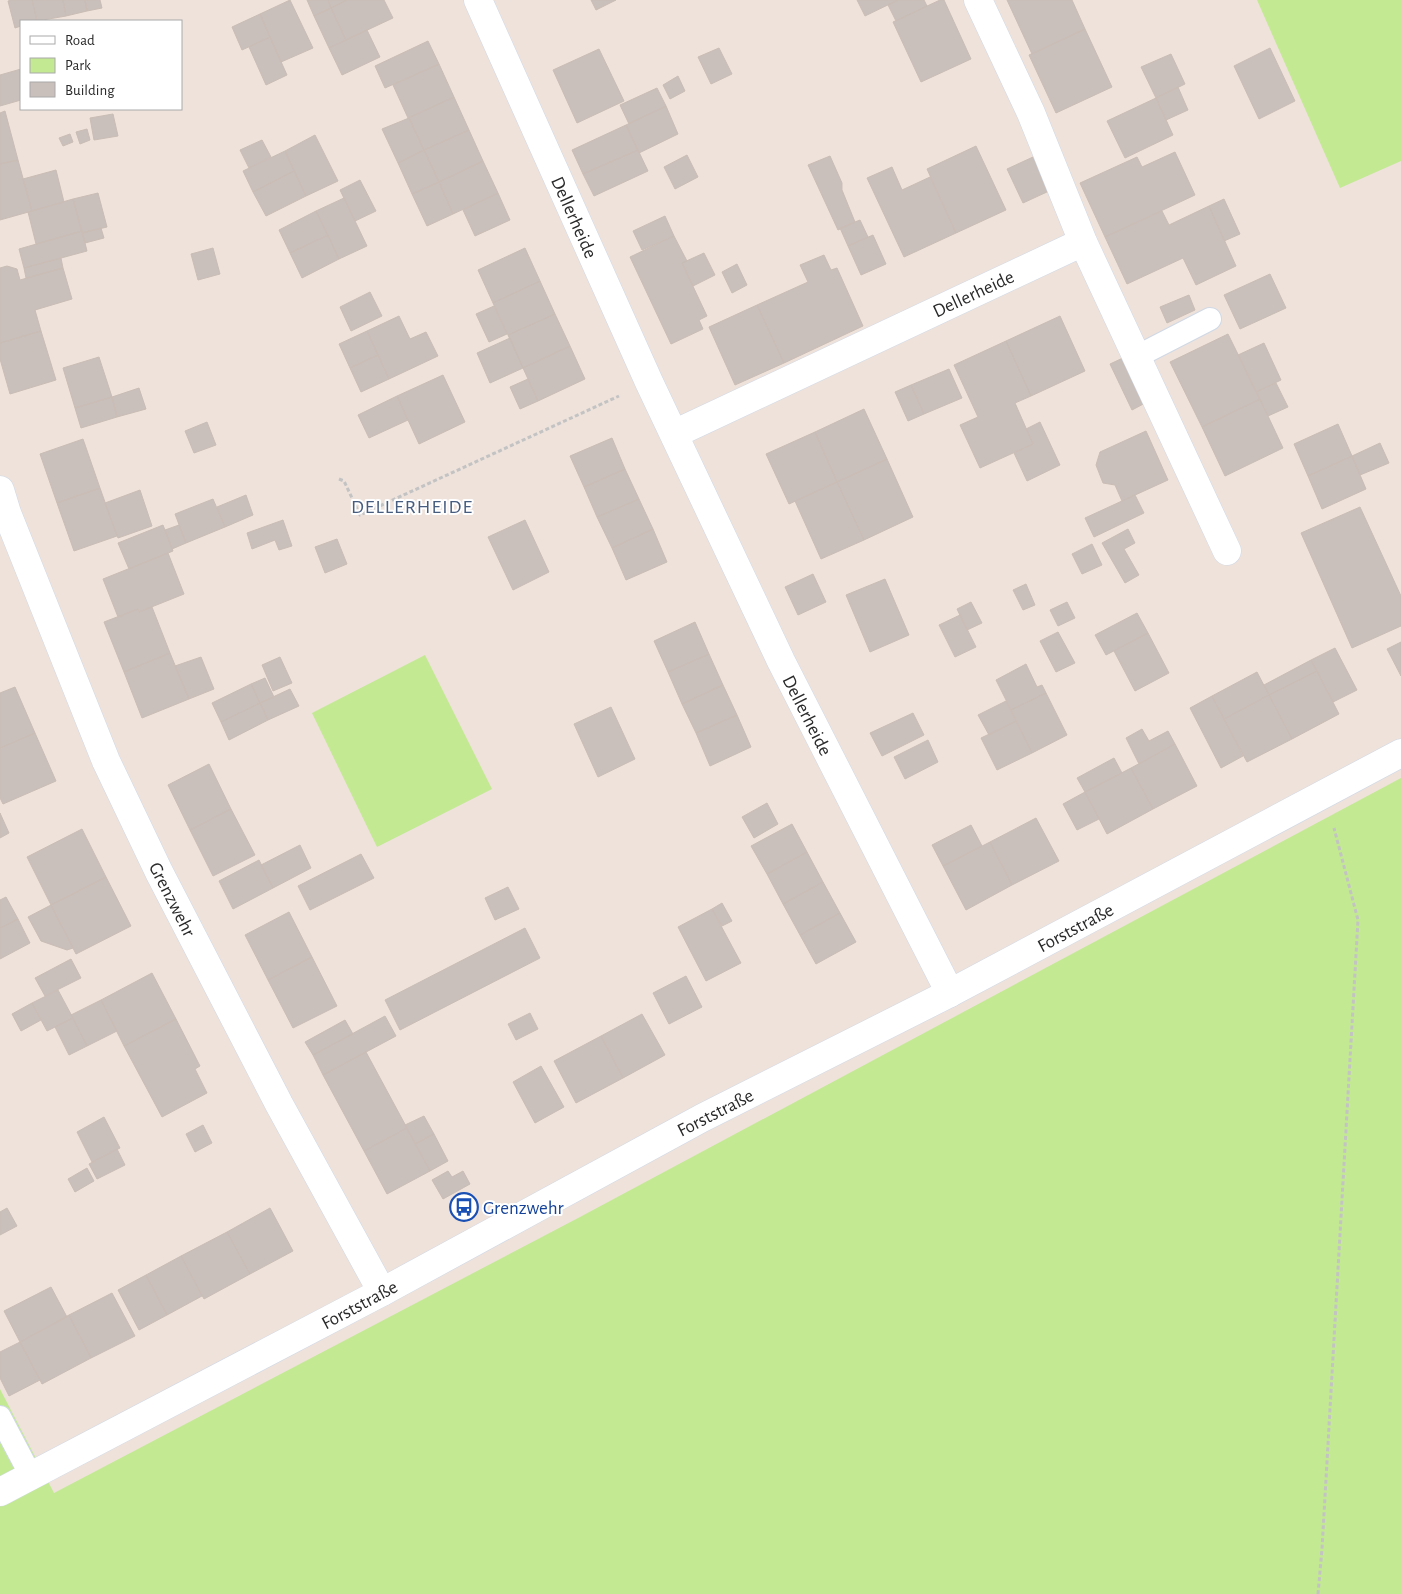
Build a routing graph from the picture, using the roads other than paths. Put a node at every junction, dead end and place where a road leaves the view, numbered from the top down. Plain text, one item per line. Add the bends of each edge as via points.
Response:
1 (478, 0) edge
2 (978, 0) edge
3 (1083, 242) junction
4 (1210, 319) dead end
5 (1136, 357) junction
6 (674, 434) junction
7 (0, 490) edge
8 (1227, 551) dead end
9 (1401, 753) edge
10 (950, 993) junction
11 (382, 1292) junction
12 (0, 1417) edge
13 (32, 1476) junction
14 (0, 1492) edge

1 - 6 street, Dellerheide
2 - 3 street via 1031,113
3 - 5 street
3 - 6 street, Dellerheide
4 - 5 lane
5 - 8 street
6 - 10 street, Dellerheide via 781,661
7 - 11 street, Grenzwehr via 106,761 126,804 279,1104
9 - 10 street, Forststraße
10 - 11 street, Forststraße via 702,1118
11 - 13 street, Forststraße
12 - 13 lane
13 - 14 street, Forststraße

